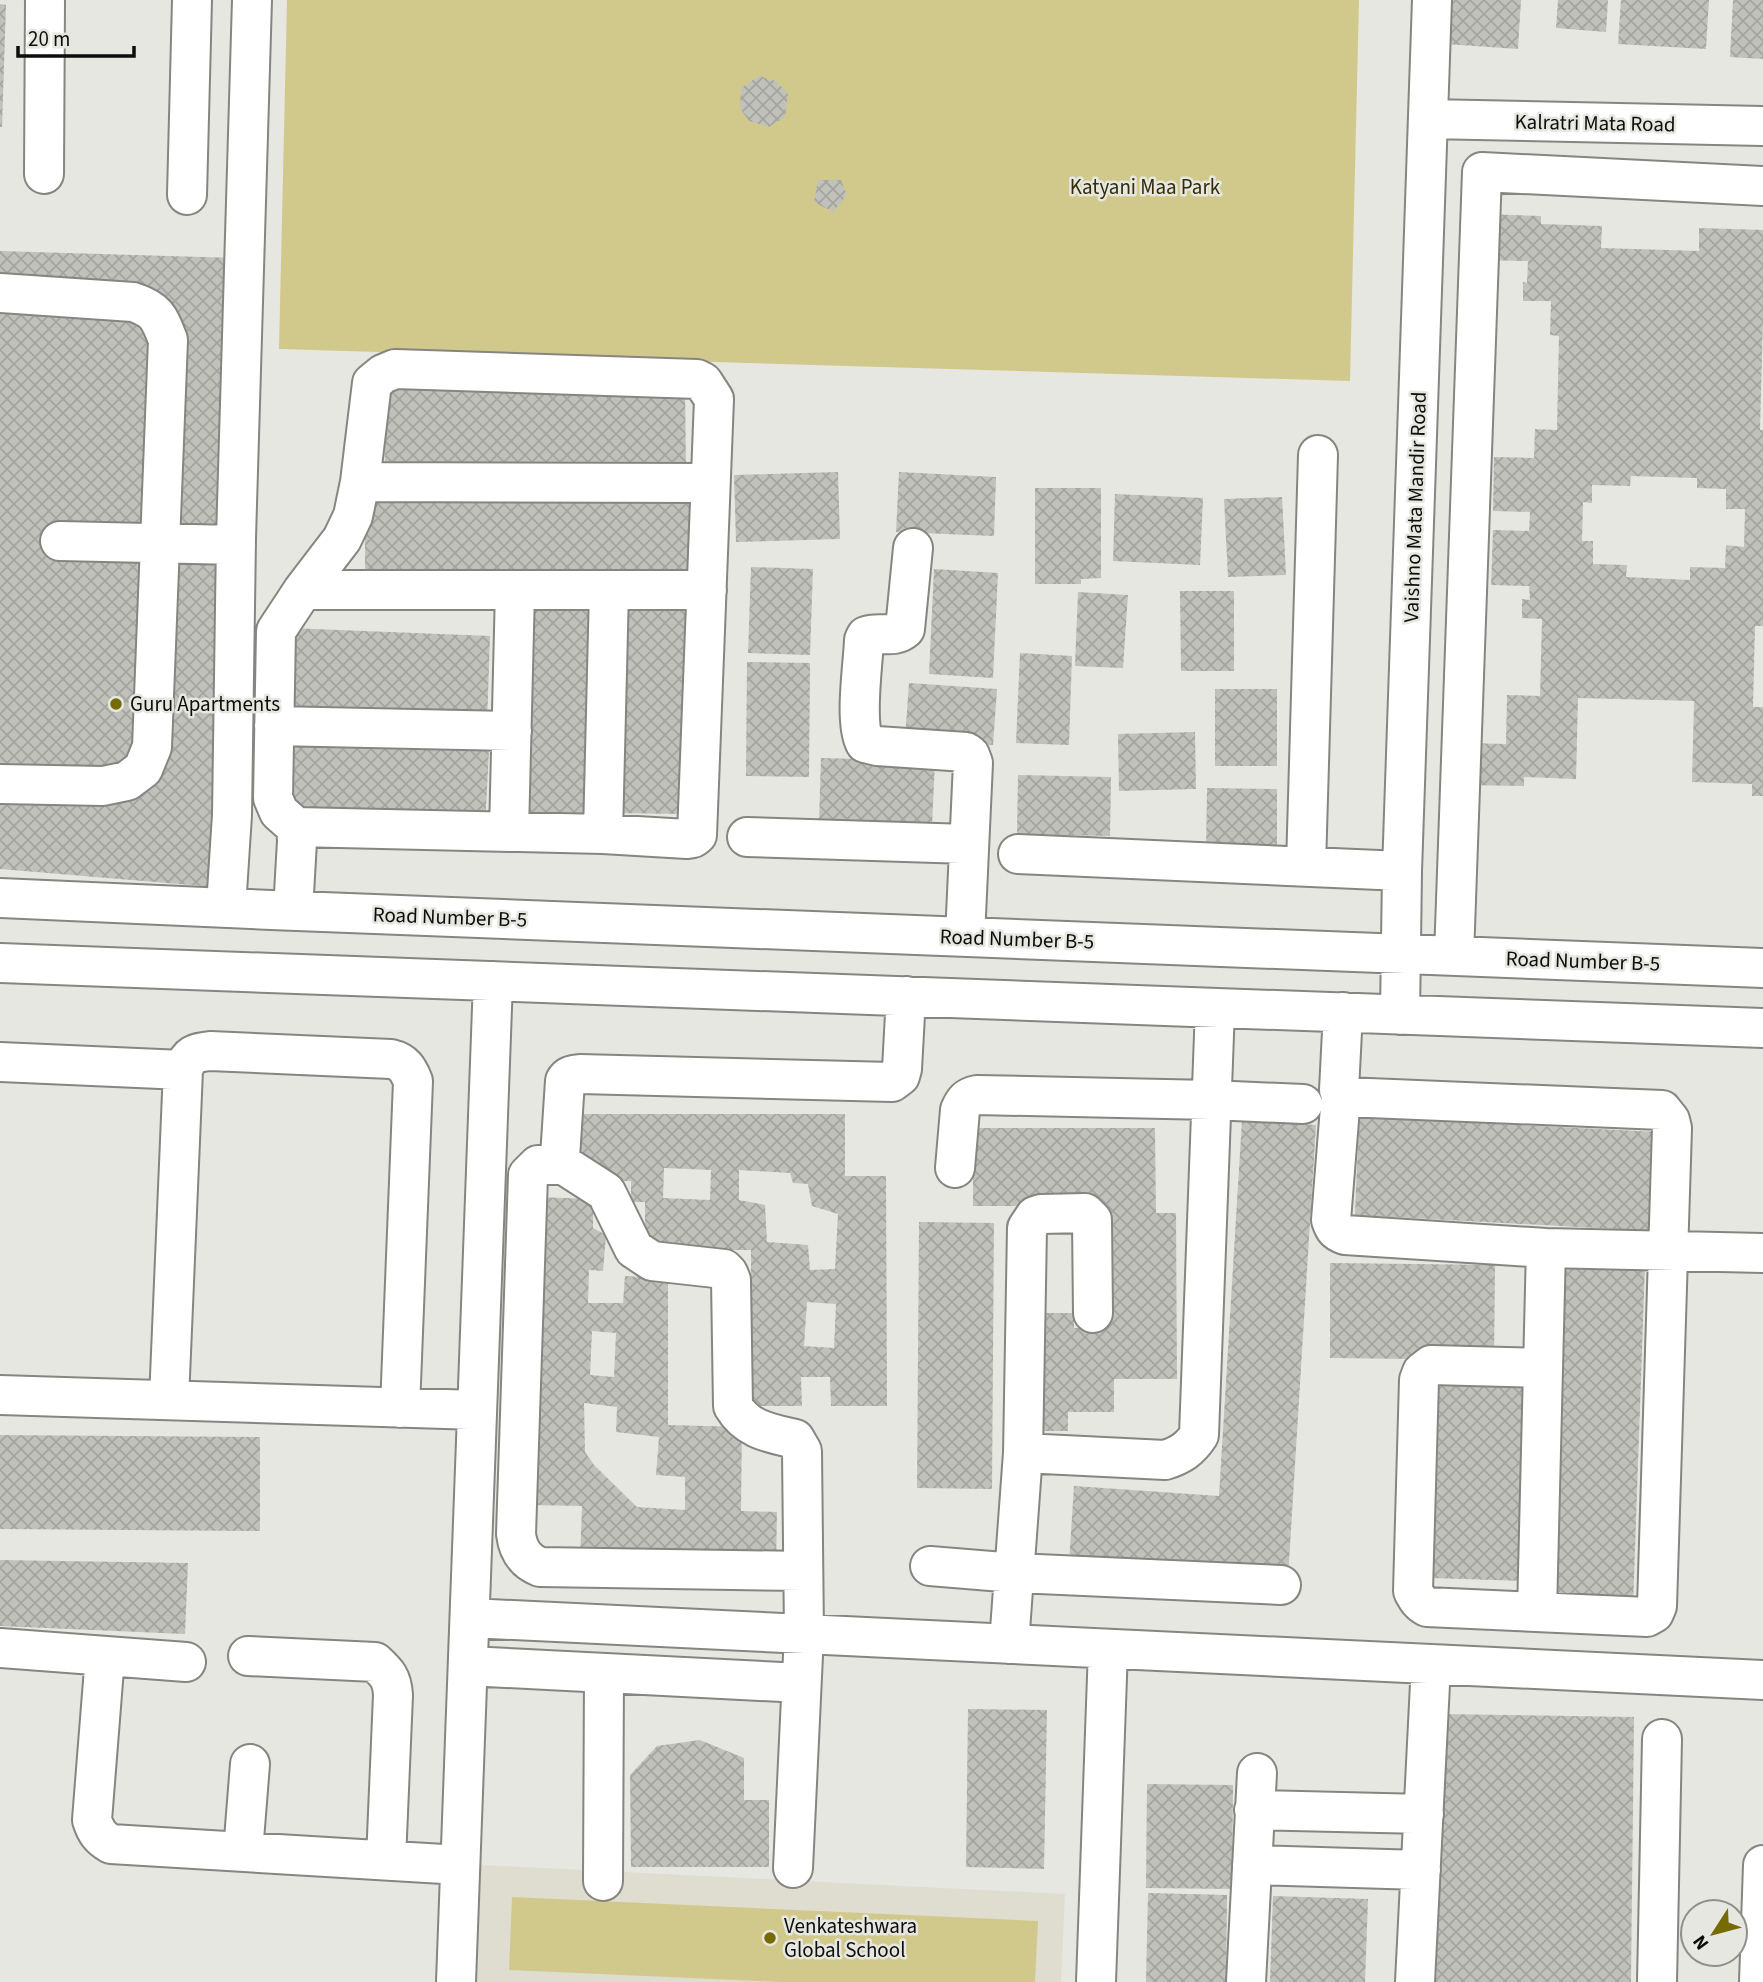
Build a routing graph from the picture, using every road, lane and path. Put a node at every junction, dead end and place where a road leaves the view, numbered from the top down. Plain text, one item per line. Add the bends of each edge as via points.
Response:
1 (45, 0) edge
2 (192, 0) edge
3 (252, 0) edge
4 (1432, 0) edge
5 (1428, 119) junction
6 (1763, 126) edge
7 (44, 174) dead end
8 (1763, 186) edge
9 (187, 195) dead end
10 (0, 293) edge
11 (1318, 455) dead end
12 (360, 482) junction
13 (710, 483) junction
14 (60, 541) dead end
15 (160, 543) junction
16 (236, 545) junction
17 (913, 548) dead end
18 (303, 590) junction
19 (515, 590) junction
20 (609, 590) junction
21 (707, 590) junction
22 (274, 726) junction
23 (512, 731) junction
24 (0, 784) edge
25 (296, 827) junction
26 (509, 832) junction
27 (603, 834) junction
28 (747, 837) dead end
29 (968, 844) junction
30 (1018, 855) dead end
31 (1306, 866) junction
32 (1402, 871) junction
33 (0, 898) edge
34 (226, 907) junction
35 (282, 911) junction
36 (965, 937) junction
37 (1401, 954) junction
38 (1454, 956) junction
39 (0, 963) edge
40 (1763, 968) edge
41 (493, 981) junction
42 (906, 996) junction
43 (1215, 1008) junction
44 (1343, 1012) junction
45 (1400, 1015) junction
46 (1763, 1028) edge
47 (0, 1062) edge
48 (183, 1070) junction
49 (1341, 1095) junction
50 (1211, 1100) junction
51 (1303, 1104) dead end
52 (564, 1165) junction
53 (955, 1168) dead end
54 (1546, 1248) junction
55 (1668, 1250) junction
56 (1763, 1253) edge
57 (1093, 1313) dead end
58 (1544, 1368) junction
59 (0, 1395) edge
60 (169, 1400) junction
61 (400, 1408) junction
62 (477, 1410) junction
63 (1023, 1455) junction
64 (930, 1566) dead end
65 (803, 1571) junction
66 (1015, 1573) junction
67 (1281, 1585) dead end
68 (1537, 1612) junction
69 (470, 1618) junction
70 (804, 1634) junction
71 (1009, 1644) junction
72 (0, 1648) edge
73 (1108, 1648) junction
74 (248, 1656) dead end
75 (105, 1657) junction
76 (186, 1662) dead end
77 (1431, 1664) junction
78 (468, 1666) junction
79 (604, 1673) junction
80 (1763, 1679) edge
81 (801, 1683) junction
82 (1662, 1740) dead end
83 (250, 1764) dead end
84 (1424, 1814) junction
85 (243, 1852) junction
86 (386, 1860) junction
87 (460, 1865) junction
88 (1252, 1865) junction
89 (1763, 1865) edge
90 (793, 1868) dead end
91 (1421, 1870) junction
92 (603, 1881) dead end
93 (456, 1982) edge
94 (1096, 1982) edge
95 (1246, 1982) edge
96 (1415, 1982) edge
97 (1657, 1982) edge
98 (1759, 1982) edge

1 - 7 street
2 - 9 street
3 - 16 street
4 - 5 street, Vaishno Mata Mandir Road
5 - 6 street, Kalratri Mata Road
5 - 32 street, Vaishno Mata Mandir Road
8 - 38 street via 1482,172
10 - 15 street via 133,302 150,308 162,323 168,340
11 - 31 street
12 - 13 street
12 - 13 street via 372,383 395,369 697,379 714,399
12 - 18 street via 342,540
13 - 21 street
14 - 15 street
15 - 16 street
15 - 24 street via 152,747 143,769 127,781 103,786
16 - 34 street
17 - 29 street via 905,629 897,635 870,634 864,640 860,735 865,743 877,746 971,755
18 - 19 street
18 - 22 street via 276,631
19 - 20 street
19 - 23 street
20 - 21 street
20 - 27 street
21 - 27 street via 697,835 687,839
22 - 23 street
22 - 25 street via 274,803
23 - 26 street
25 - 26 street
25 - 35 street
26 - 27 street
28 - 29 street
29 - 36 street
30 - 31 street
31 - 32 street
32 - 37 street, Vaishno Mata Mandir Road
33 - 34 street, Road Number B-5
34 - 35 street, Road Number B-5
35 - 36 street, Road Number B-5
36 - 37 street, Road Number B-5
37 - 38 street, Road Number B-5
37 - 45 street, Vaishno Mata Mandir Road
38 - 40 street, Road Number B-5
39 - 41 street
41 - 42 street
41 - 62 street
42 - 43 street
42 - 52 street via 902,1069 892,1082 567,1077 560,1157
43 - 44 street
43 - 50 street
44 - 45 street
44 - 49 street
45 - 46 street
47 - 48 street
48 - 60 street
48 - 61 street via 187,1059 210,1051 391,1059 410,1072
49 - 54 street via 1331,1220 1338,1233
49 - 55 street via 1662,1110 1672,1128
50 - 51 street
50 - 53 street via 977,1094 964,1101 960,1110
50 - 63 street via 1199,1435 1180,1455 1165,1460
52 - 65 street via 606,1192 634,1249 642,1256 729,1273 733,1406 756,1429 795,1439 802,1451
52 - 65 street via 538,1165 528,1175 517,1545 540,1567
54 - 55 street
54 - 58 street
55 - 56 street
55 - 68 street via 1654,1613 1647,1617
57 - 63 street via 1092,1220 1085,1213 1035,1216 1027,1228
58 - 68 street
58 - 68 street via 1431,1365 1419,1380 1413,1591 1427,1607
59 - 60 street
60 - 61 street
61 - 62 street
62 - 69 street
63 - 66 street
64 - 66 street
65 - 70 street
66 - 67 street
66 - 71 street
69 - 70 street
69 - 78 street
70 - 71 street
70 - 81 street
71 - 73 street
72 - 75 street
73 - 77 street
73 - 94 street
74 - 86 street via 375,1662 386,1672 393,1695
75 - 76 street
75 - 85 street via 92,1819 95,1830 111,1844
77 - 80 street
77 - 84 street
78 - 79 street
78 - 87 street
79 - 81 street
79 - 92 street
81 - 90 street
82 - 97 street
83 - 85 street
84 - 88 street via 1256,1791
84 - 91 street
85 - 86 street
86 - 87 street
87 - 93 street
88 - 91 street
88 - 95 street
89 - 98 street
91 - 96 street

